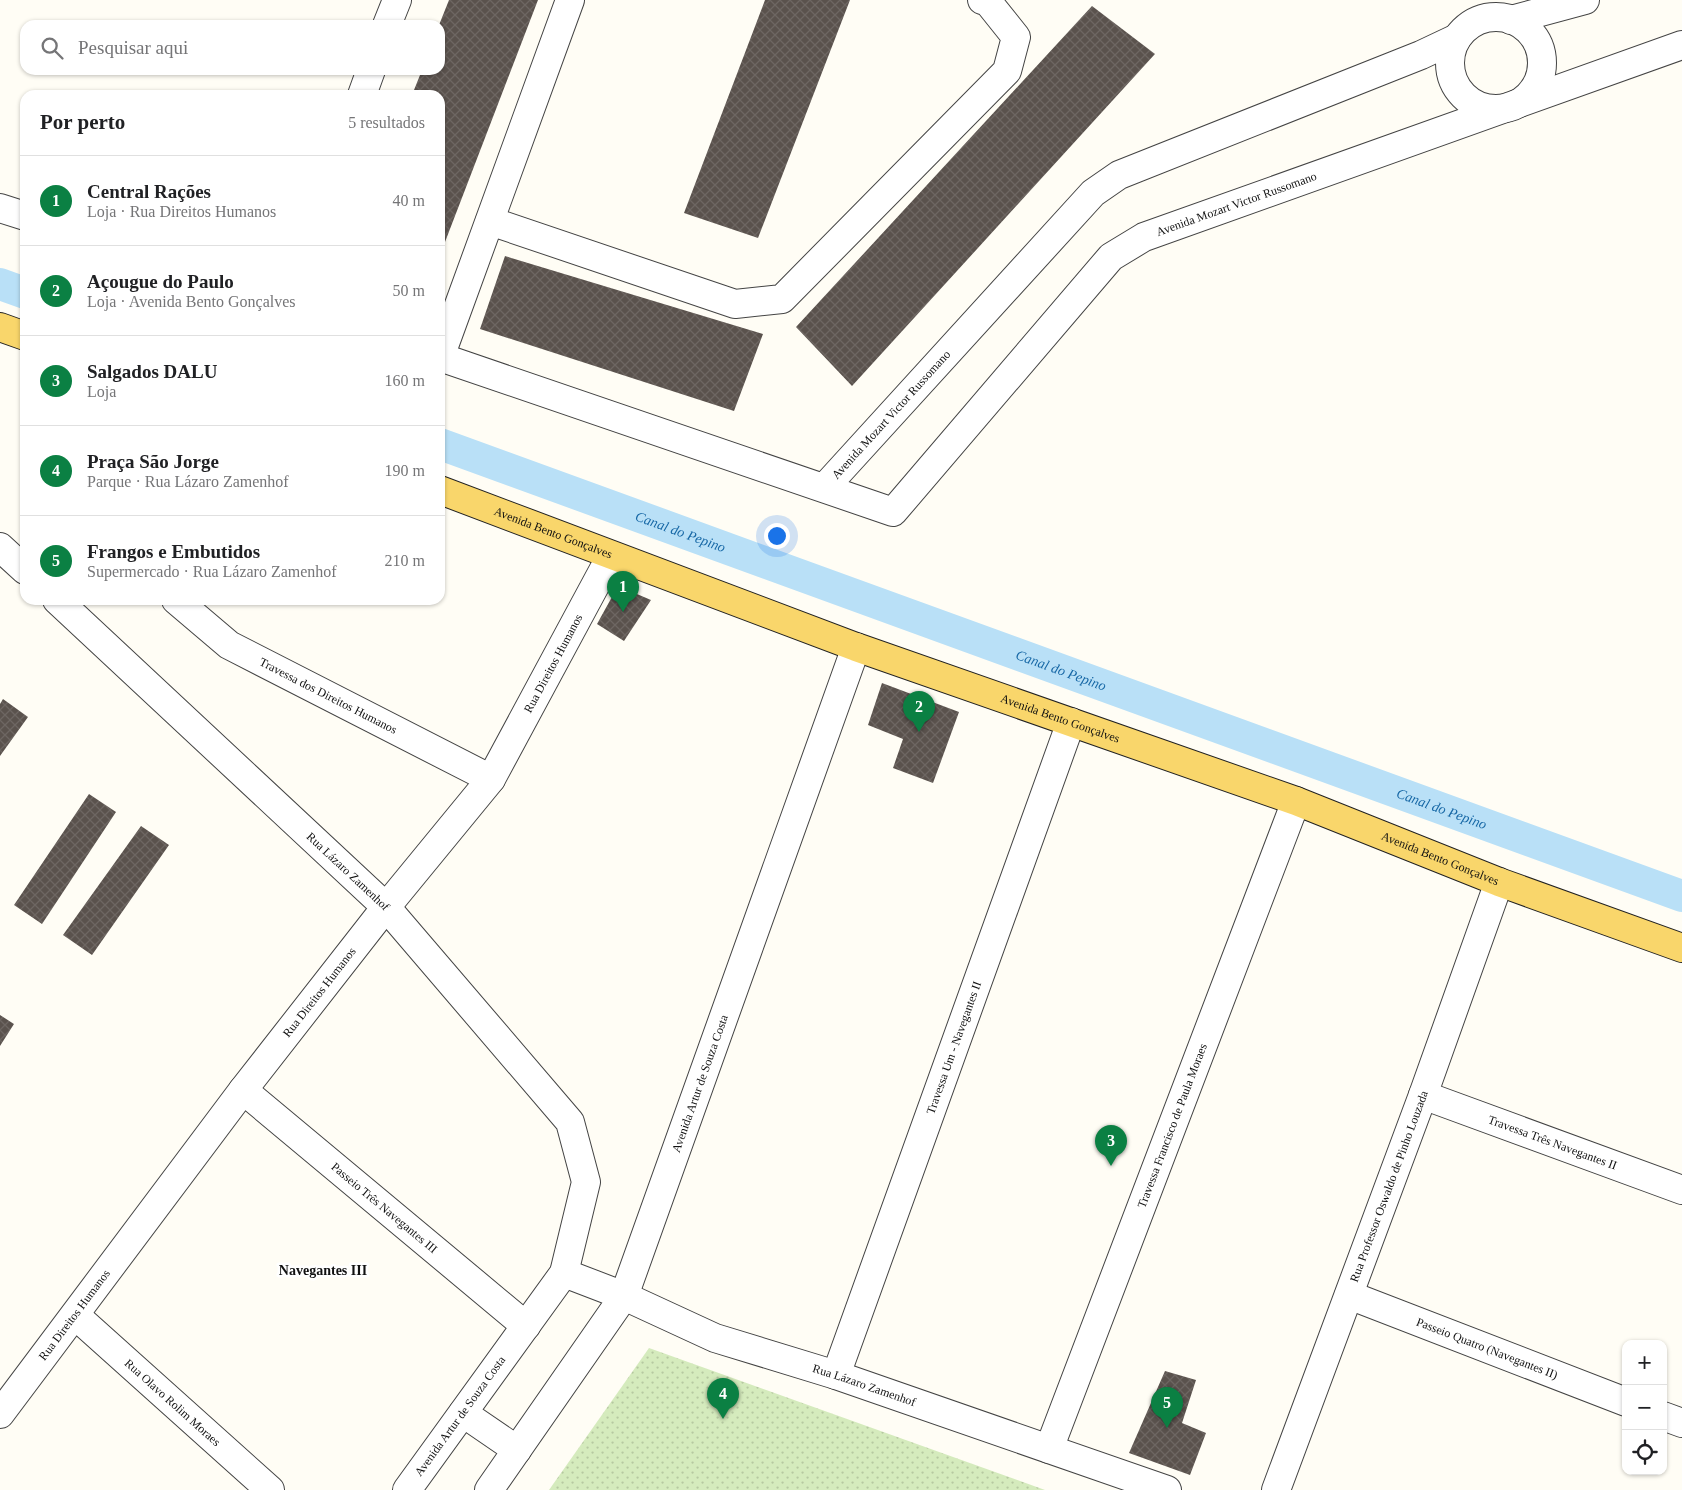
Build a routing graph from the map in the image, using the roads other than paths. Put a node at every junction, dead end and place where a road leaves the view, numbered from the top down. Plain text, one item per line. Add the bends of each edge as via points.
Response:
1 (397, 0) edge
2 (570, 0) edge
3 (982, 0) edge
4 (1585, 0) edge
5 (390, 20) edge
6 (1512, 20) junction
7 (1457, 38) junction
8 (1682, 45) edge
9 (369, 75) edge
10 (364, 90) edge
11 (1513, 106) junction
12 (0, 208) edge
13 (20, 214) edge
14 (490, 221) junction
15 (0, 327) edge
16 (20, 334) edge
17 (445, 343) edge
18 (445, 359) edge
19 (825, 487) junction
20 (445, 492) edge
21 (0, 547) edge
22 (611, 556) junction
23 (20, 565) edge
24 (62, 605) edge
25 (182, 605) edge
26 (856, 647) junction
27 (1071, 722) junction
28 (491, 779) junction
29 (1296, 801) junction
30 (1499, 882) junction
31 (386, 907) junction
32 (1682, 948) edge
33 (243, 1090) junction
34 (1423, 1095) junction
35 (586, 1182) joint
36 (1682, 1190) edge
37 (564, 1273) junction
38 (1349, 1295) junction
39 (624, 1296) junction
40 (75, 1315) junction
41 (526, 1326) junction
42 (836, 1375) junction
43 (1622, 1400) edge
44 (0, 1414) edge
45 (462, 1414) junction
46 (1667, 1417) edge
47 (1682, 1423) edge
48 (1049, 1449) junction
49 (517, 1450) junction
50 (270, 1490) edge
51 (407, 1490) edge
52 (489, 1490) edge
53 (1167, 1490) edge
54 (1276, 1490) edge

1 - 5 street
2 - 14 street
3 - 14 street via 988,2 1016,37 1007,71 782,299 735,304
4 - 6 street
6 - 7 street via 1495,17 1480,20
6 - 11 street via 1525,27 1542,54 1542,70 1537,85 1527,98
7 - 11 street via 1451,51 1450,65 1460,92 1484,108
7 - 19 street, Avenida Mozart Victor Russomano via 1119,176 1093,193
8 - 11 street, Avenida Mozart Victor Russomano
9 - 10 street
11 - 19 street, Avenida Mozart Victor Russomano via 1144,237 1112,258 893,512
12 - 13 street
14 - 17 street
15 - 16 main road
18 - 19 street
20 - 22 main road, Avenida Bento Gonçalves
21 - 23 street
22 - 26 main road, Avenida Bento Gonçalves
22 - 28 street, Rua Direitos Humanos
24 - 31 street, Rua Lázaro Zamenhof
25 - 28 street, Travessa dos Direitos Humanos via 229,645
26 - 27 main road, Avenida Bento Gonçalves
26 - 39 street, Avenida Artur de Souza Costa
27 - 29 main road, Avenida Bento Gonçalves
27 - 42 street, Travessa Um - Navegantes II
28 - 31 street, Rua Direitos Humanos
29 - 30 main road, Avenida Bento Gonçalves
29 - 48 street, Travessa Francisco de Paula Moraes
30 - 32 main road, Avenida Bento Gonçalves
30 - 34 street, Rua Professor Oswaldo de Pinho Louzada
31 - 33 street, Rua Direitos Humanos
31 - 35 street, Rua Lázaro Zamenhof via 570,1122
33 - 40 street, Rua Direitos Humanos
33 - 41 street, Passeio Três Navegantes III
34 - 36 street, Travessa Três Navegantes II
34 - 38 street, Rua Professor Oswaldo de Pinho Louzada
35 - 37 street, Avenida Artur de Souza Costa
37 - 39 street, Rua Lázaro Zamenhof
37 - 41 street, Avenida Artur de Souza Costa
38 - 43 street, Passeio Quatro (Navegantes II)
38 - 54 street, Rua Professor Oswaldo de Pinho Louzada
39 - 42 street, Rua Lázaro Zamenhof via 715,1338
39 - 49 street, Avenida Artur de Souza Costa
40 - 44 street, Rua Direitos Humanos
40 - 50 street, Rua Olavo Rolim Moraes
41 - 45 street, Avenida Artur de Souza Costa
42 - 48 street, Rua Lázaro Zamenhof
45 - 49 street
45 - 51 street, Avenida Artur de Souza Costa
46 - 47 street
48 - 53 street, Rua Lázaro Zamenhof
49 - 52 street, Avenida Artur de Souza Costa

